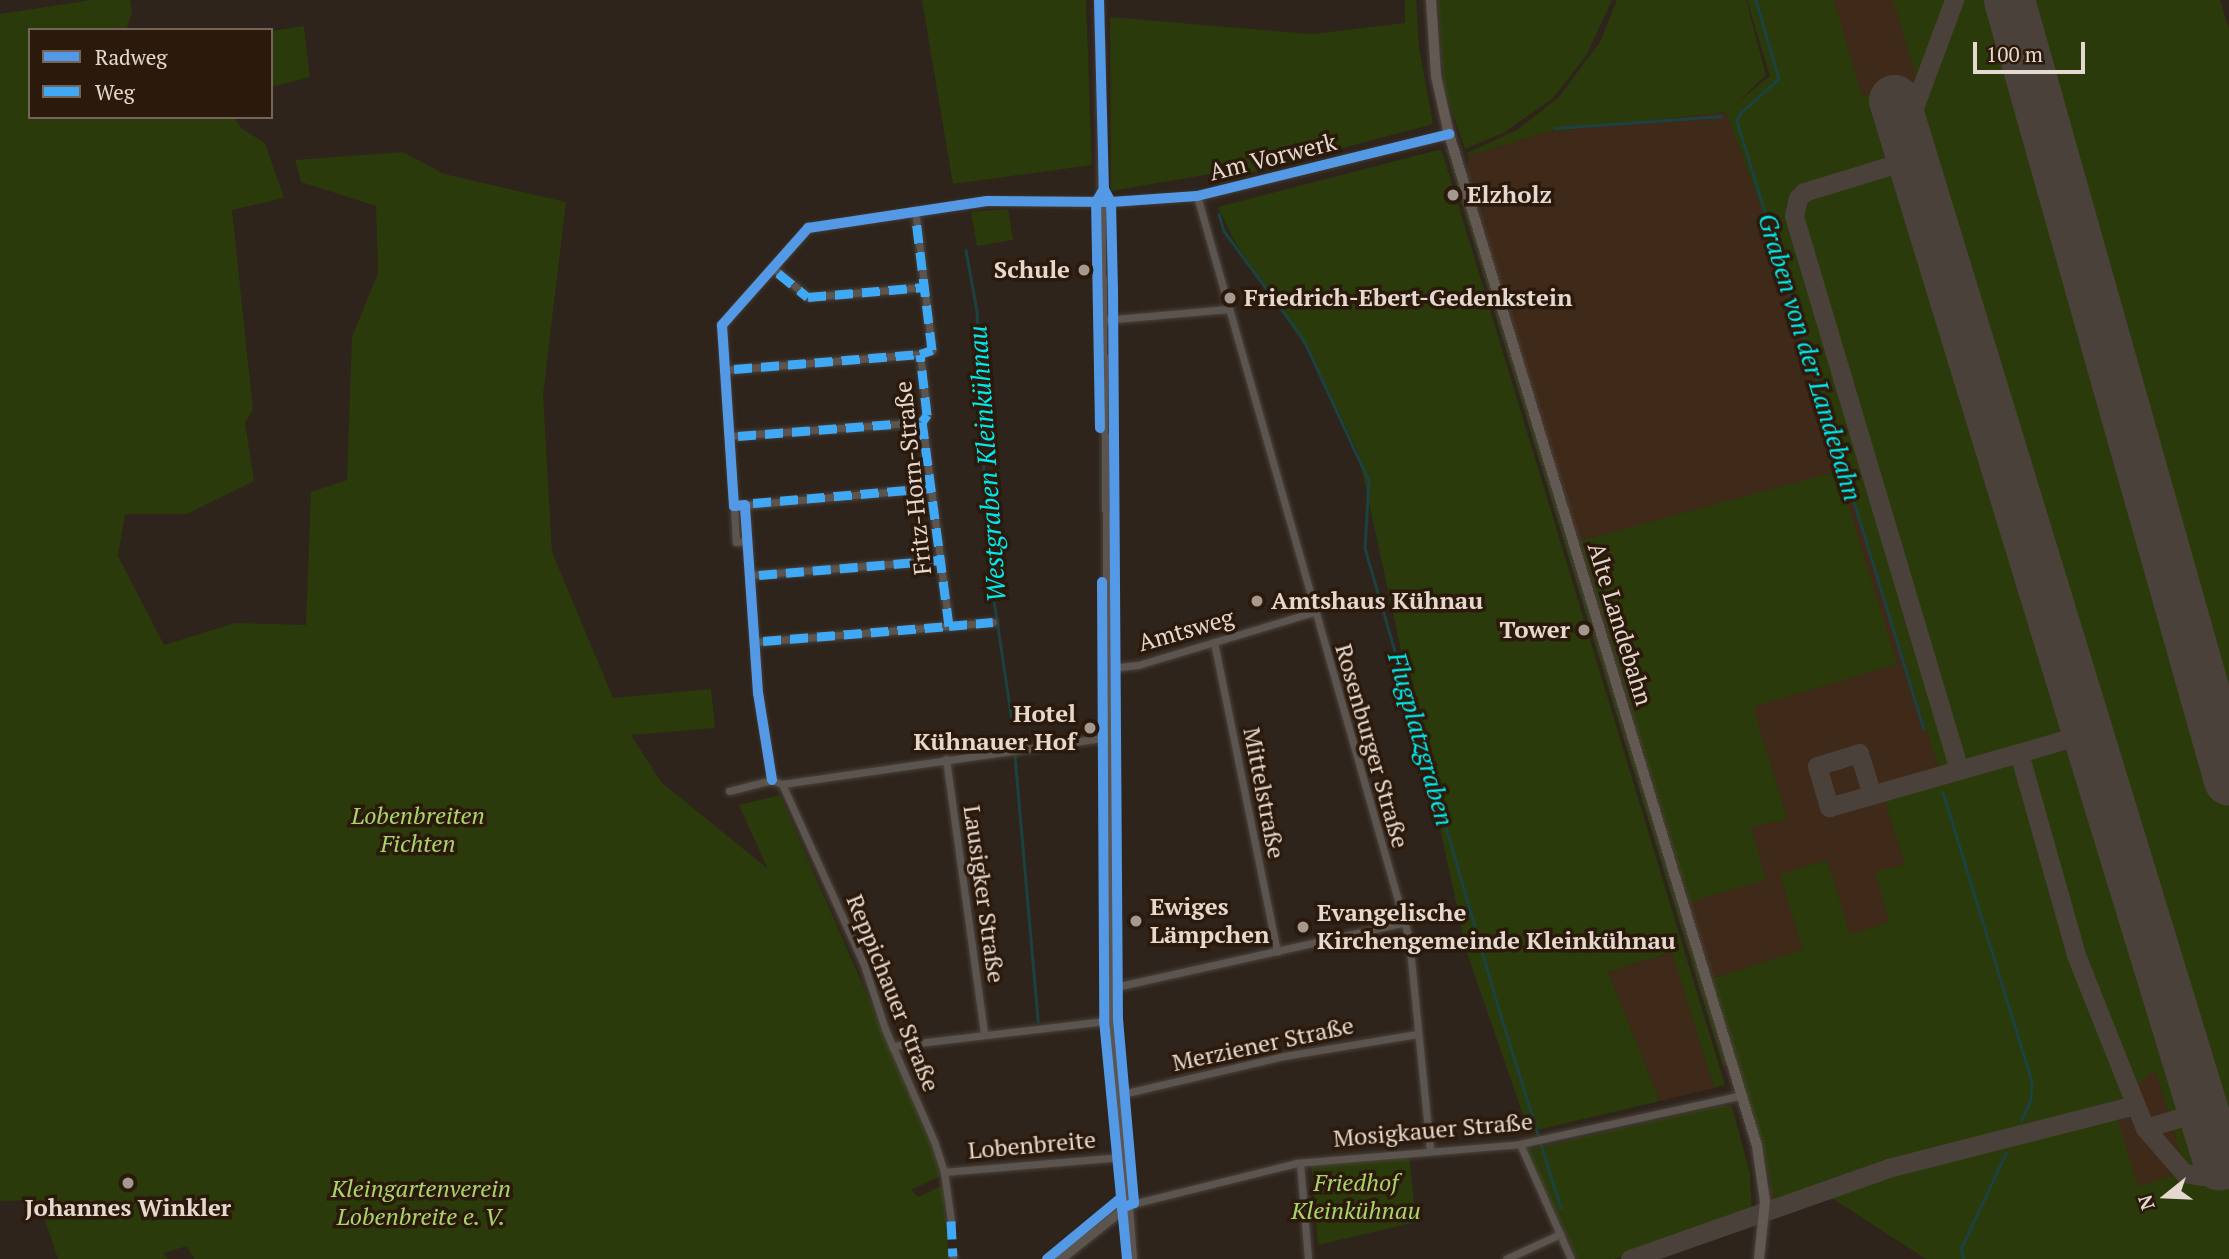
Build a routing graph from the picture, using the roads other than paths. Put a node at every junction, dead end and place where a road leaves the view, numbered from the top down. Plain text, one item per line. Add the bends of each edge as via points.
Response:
1 (1099, 0) edge
2 (1431, 0) edge
3 (1449, 134) junction
4 (1197, 197) junction
5 (1104, 203) junction
6 (915, 210) junction
7 (773, 268) junction
8 (925, 287) junction
9 (1228, 309) junction
10 (1105, 320) junction
11 (920, 354) junction
12 (725, 370) junction
13 (922, 422) junction
14 (729, 436) junction
15 (931, 488) junction
16 (745, 505) junction
17 (734, 506) junction
18 (748, 541) junction
19 (941, 560) junction
20 (750, 575) junction
21 (1314, 612) junction
22 (993, 622) dead end
23 (949, 626) junction
24 (755, 642) junction
25 (1214, 642) junction
26 (1109, 668) junction
27 (1109, 737) junction
28 (946, 759) junction
29 (772, 780) junction
30 (782, 785) junction
31 (729, 791) dead end
32 (1402, 923) junction
33 (1277, 951) junction
34 (1111, 988) junction
35 (1111, 1020) junction
36 (984, 1034) junction
37 (1417, 1034) junction
38 (892, 1046) junction
39 (1118, 1095) junction
40 (1742, 1095) junction
41 (1520, 1144) junction
42 (1430, 1151) junction
43 (1124, 1157) junction
44 (1300, 1163) junction
45 (944, 1172) junction
46 (1128, 1205) junction
47 (951, 1222) dead end
48 (1560, 1234) junction
49 (1060, 1259) edge
50 (1132, 1259) edge
51 (1308, 1259) edge
52 (1506, 1259) edge
53 (1572, 1259) edge
54 (1759, 1259) edge

1 - 5 street
2 - 3 main road, Alte Landebahn via 1436,76
3 - 4 street, Am Vorwerk
3 - 40 main road, Alte Landebahn
4 - 5 street, Am Vorwerk
4 - 9 street, Rosenburger Straße
5 - 6 street, Am Vorwerk via 1006,200
5 - 10 street
6 - 7 street, Am Vorwerk via 816,225
6 - 8 street, Fritz-Horn-Straße
7 - 8 street via 808,297
7 - 12 street, Am Vorwerk via 724,321
8 - 11 street, Fritz-Horn-Straße via 932,350
9 - 10 street
9 - 21 street, Rosenburger Straße
10 - 26 street
11 - 12 street
11 - 13 street, Fritz-Horn-Straße via 927,415
12 - 14 street, Am Vorwerk
13 - 14 street
13 - 15 street, Fritz-Horn-Straße
14 - 17 street, Am Vorwerk
15 - 16 street
15 - 19 street, Fritz-Horn-Straße
16 - 17 street
16 - 18 street
17 - 18 street, Am Vorwerk via 736,542
18 - 20 street
19 - 20 street
19 - 23 street, Fritz-Horn-Straße
20 - 24 street
21 - 25 street, Amtsweg
21 - 32 street, Rosenburger Straße
22 - 23 street
23 - 24 street
24 - 29 street
25 - 26 street, Amtsweg via 1138,665
25 - 33 street, Mittelstraße
26 - 27 street
27 - 28 street
27 - 34 street
28 - 30 street
28 - 36 street, Lausigker Straße
29 - 30 street
29 - 31 street
30 - 38 street, Reppichauer Straße via 864,965
32 - 33 street
32 - 37 street, Rosenburger Straße via 1409,939
33 - 34 street
34 - 35 street
35 - 36 street
35 - 39 street
36 - 38 street
37 - 39 street, Merziener Straße via 1284,1056
37 - 42 street, Rosenburger Straße
38 - 45 street, Reppichauer Straße
39 - 43 street
40 - 41 street, Mosigkauer Straße
40 - 54 main road, Alte Landebahn via 1765,1189
41 - 42 street, Mosigkauer Straße
41 - 48 street
42 - 44 street, Mosigkauer Straße
43 - 45 street, Lobenbreite
43 - 46 street
44 - 46 street, Mosigkauer Straße
44 - 51 street
45 - 47 street, Reppichauer Straße
46 - 49 street
46 - 50 street
48 - 52 street
48 - 53 street

